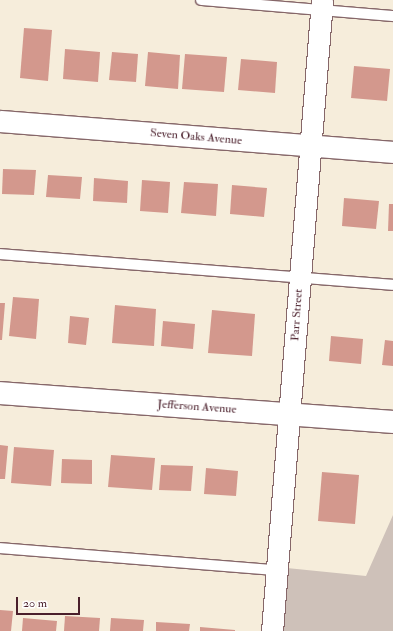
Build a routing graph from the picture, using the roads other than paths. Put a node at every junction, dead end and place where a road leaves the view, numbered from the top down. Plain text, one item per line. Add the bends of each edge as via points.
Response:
1 (201, 0) edge
2 (321, 5) edge
3 (393, 16) edge
4 (0, 121) edge
5 (311, 146) junction
6 (393, 152) edge
7 (0, 254) edge
8 (299, 277) junction
9 (393, 285) edge
10 (0, 393) edge
11 (290, 414) junction
12 (393, 422) edge
13 (0, 548) edge
14 (276, 570) junction
15 (272, 631) edge

1 - 2 lane
2 - 3 lane
2 - 5 street, Parr Street
4 - 5 street, Seven Oaks Avenue
5 - 6 street, Seven Oaks Avenue
5 - 8 street, Parr Street
7 - 8 lane
8 - 9 lane
8 - 11 street, Parr Street
10 - 11 street, Jefferson Avenue
11 - 12 street, Jefferson Avenue
11 - 14 street, Parr Street
13 - 14 lane
14 - 15 street, Parr Street

